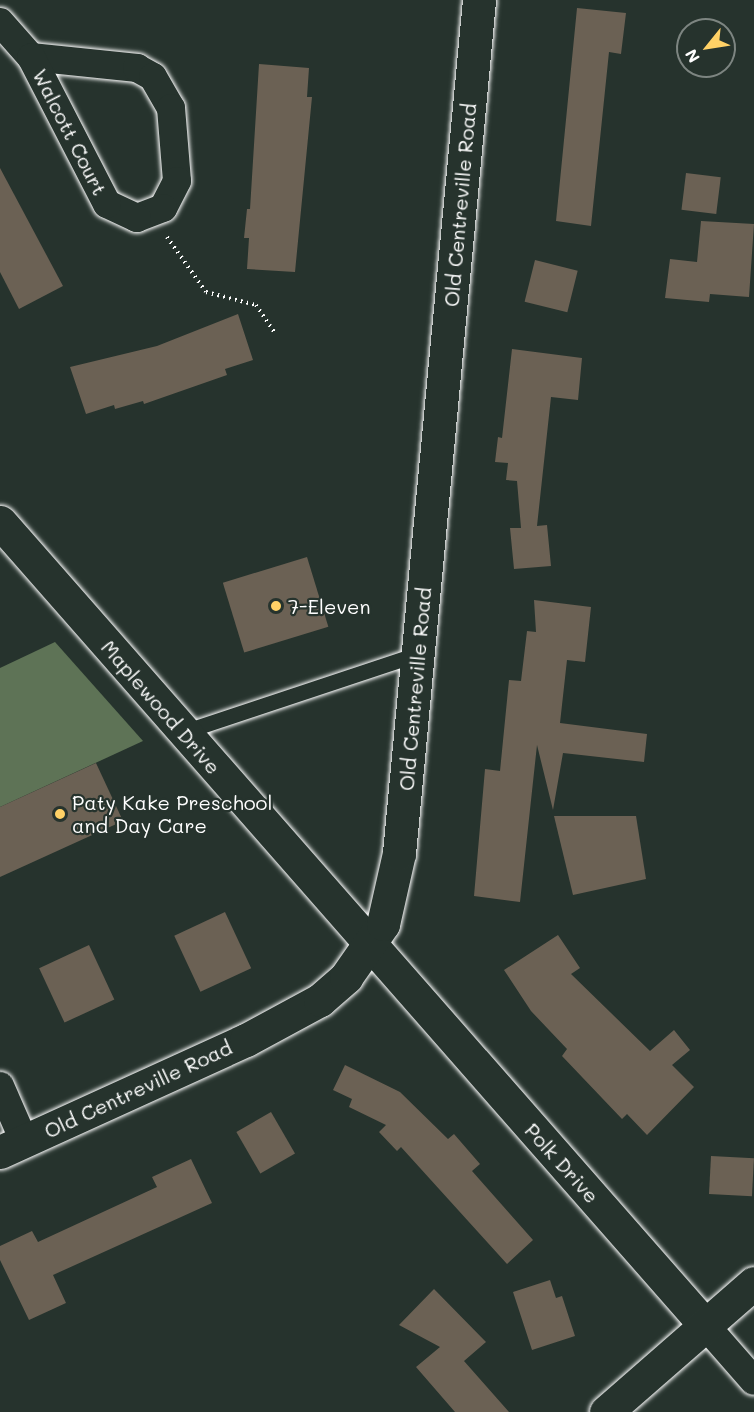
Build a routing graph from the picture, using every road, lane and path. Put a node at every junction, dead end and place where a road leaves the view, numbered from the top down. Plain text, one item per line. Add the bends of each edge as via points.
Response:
1 (480, 0) edge
2 (0, 22) edge
3 (31, 57) junction
4 (152, 214) junction
5 (274, 333) dead end
6 (0, 522) edge
7 (418, 654) junction
8 (183, 732) junction
9 (370, 946) junction
10 (0, 1086) edge
11 (12, 1147) edge
12 (754, 1283) edge
13 (705, 1325) junction
14 (754, 1381) edge
15 (606, 1412) edge

1 - 7 street, Old Centreville Road
2 - 3 street, Walcott Court
3 - 4 street, Walcott Court via 107,204 137,218
3 - 4 street, Walcott Court via 137,68 153,77 167,94 177,181 163,208
4 - 5 path via 206,292 256,305
6 - 8 street, Maplewood Drive
7 - 8 lane
7 - 9 street, Old Centreville Road via 395,878 383,924
8 - 9 street, Maplewood Drive
9 - 11 street, Old Centreville Road via 346,977 288,1019
9 - 13 street, Polk Drive
10 - 11 street
12 - 13 street
13 - 14 street, Polk Drive
13 - 15 street

